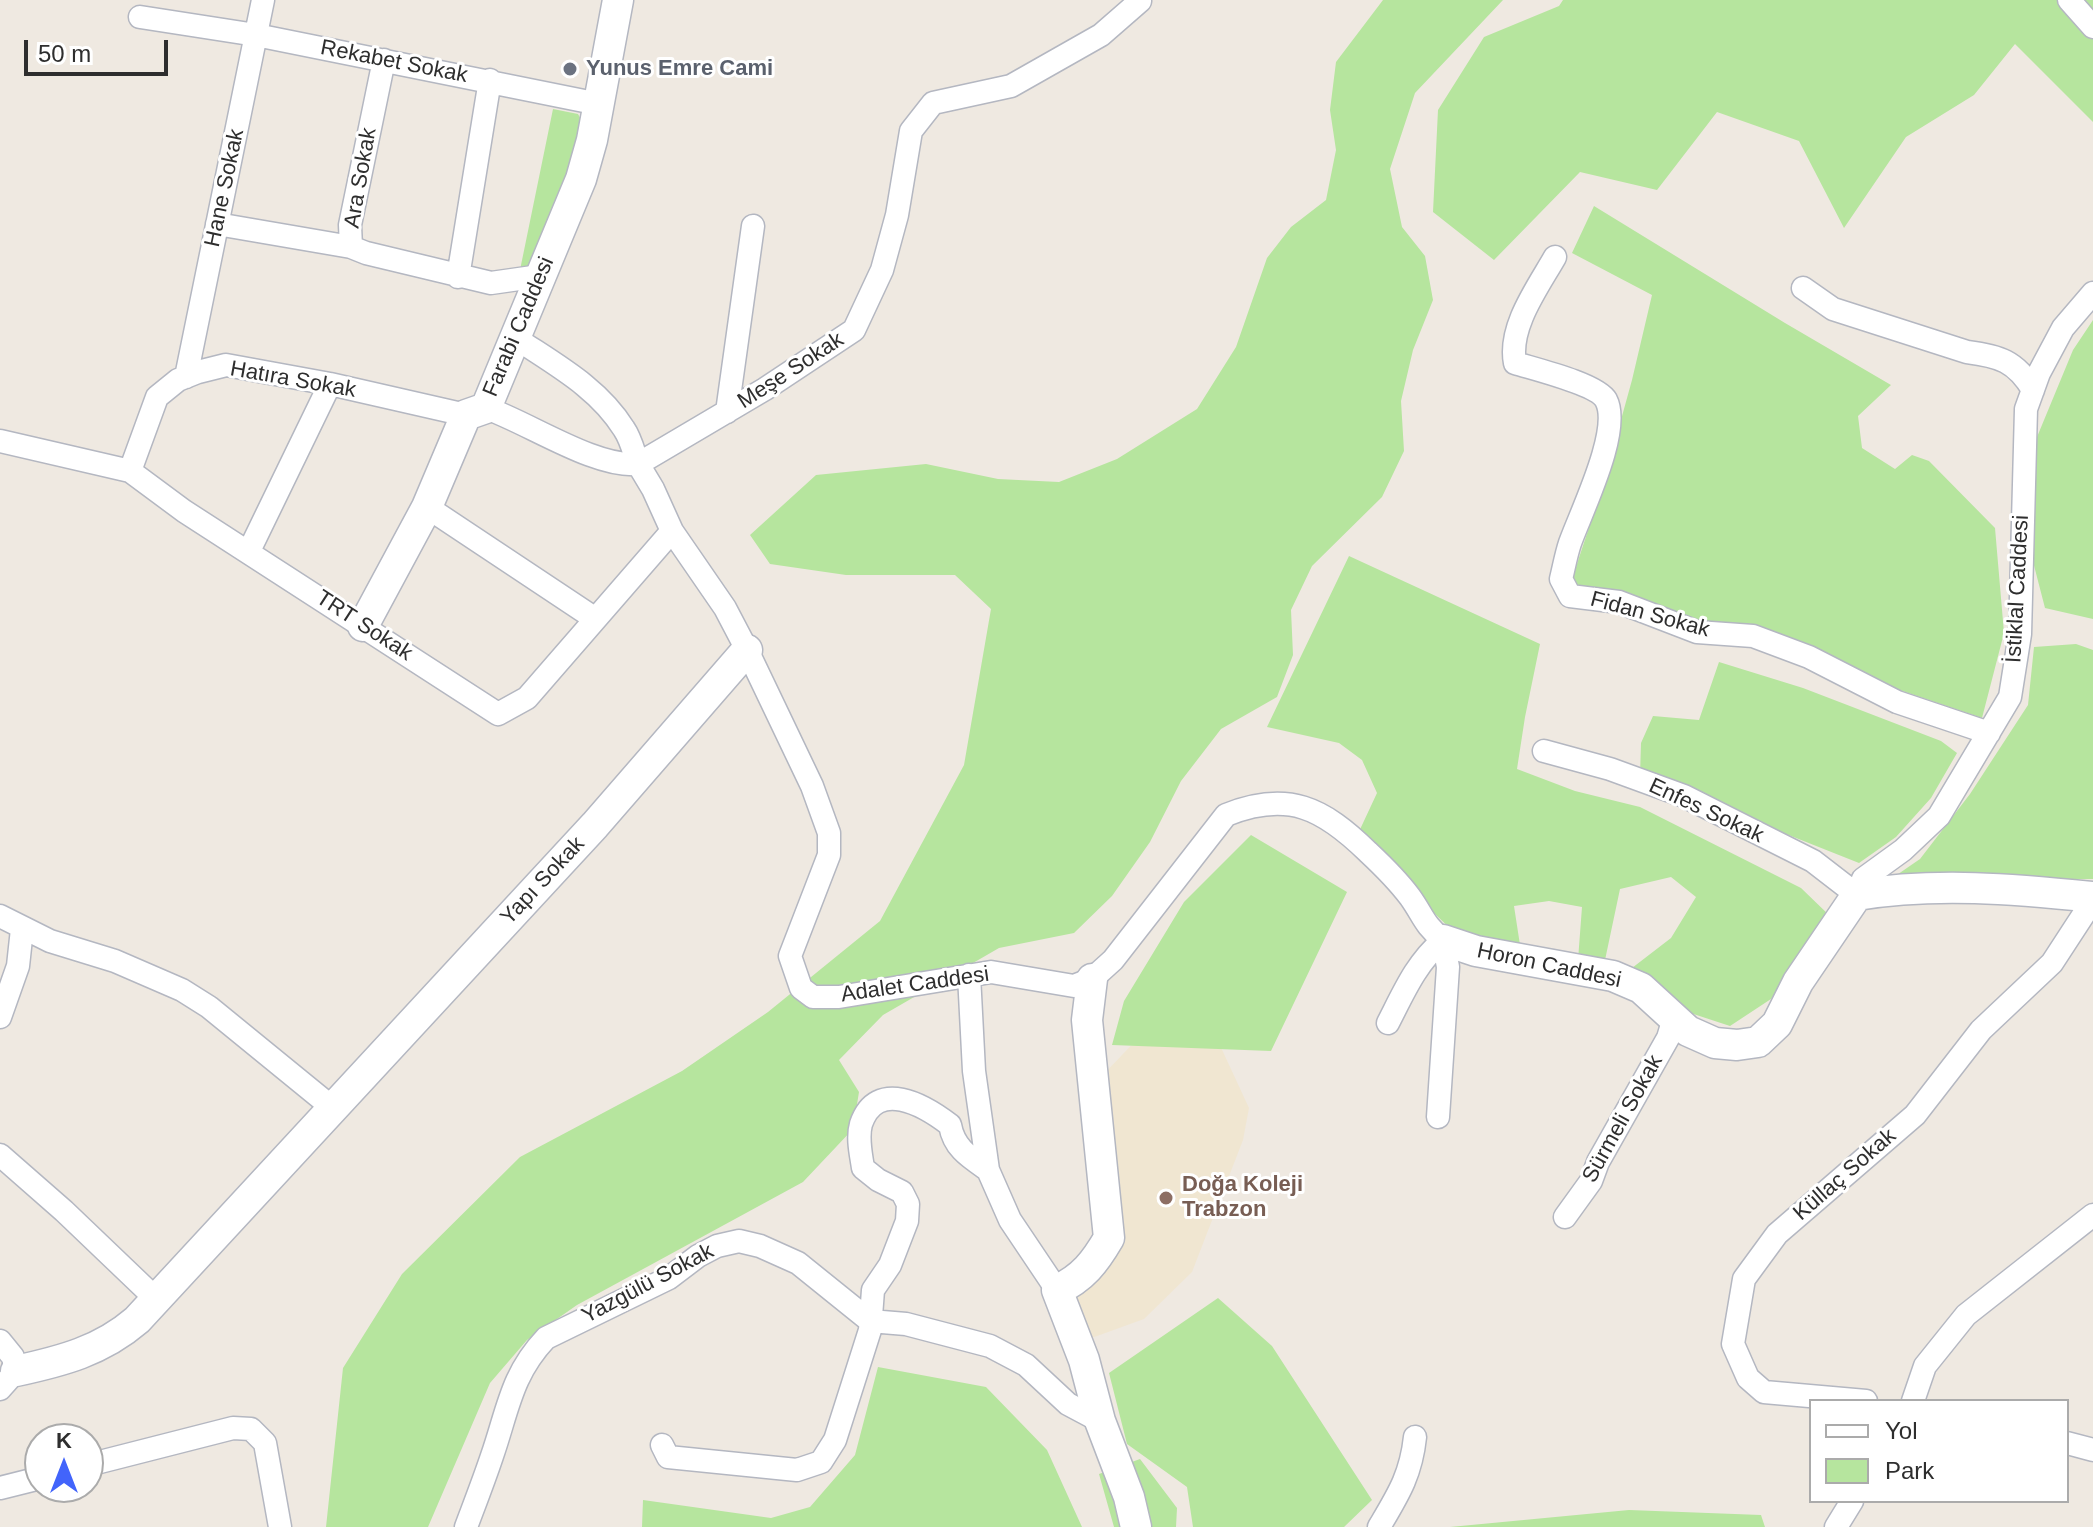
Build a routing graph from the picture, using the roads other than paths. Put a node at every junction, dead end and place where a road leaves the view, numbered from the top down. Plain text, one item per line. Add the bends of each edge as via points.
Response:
1 (263, 0) edge
2 (618, 0) edge
3 (2069, 0) edge
4 (1140, 1) edge
5 (140, 17) dead end
6 (2093, 27) edge
7 (256, 35) junction
8 (384, 60) junction
9 (490, 80) junction
10 (599, 104) junction
11 (217, 224) junction
12 (753, 226) dead end
13 (351, 247) junction
14 (1555, 257) dead end
15 (540, 276) junction
16 (458, 277) junction
17 (1803, 288) dead end
18 (2093, 293) edge
19 (514, 337) junction
20 (186, 377) junction
21 (330, 384) junction
22 (2033, 390) junction
23 (476, 411) junction
24 (727, 412) junction
25 (0, 441) edge
26 (638, 464) junction
27 (130, 471) junction
28 (427, 507) junction
29 (672, 531) junction
30 (249, 551) junction
31 (594, 618) junction
32 (363, 626) junction
33 (747, 650) junction
34 (1989, 733) junction
35 (1544, 751) dead end
36 (1857, 895) junction
37 (2093, 898) edge
38 (0, 916) edge
39 (22, 929) junction
40 (1443, 940) junction
41 (969, 975) junction
42 (1092, 979) junction
43 (0, 1017) edge
44 (1674, 1018) junction
45 (1388, 1023) dead end
46 (334, 1109) junction
47 (1438, 1117) dead end
48 (0, 1155) edge
49 (988, 1170) junction
50 (2093, 1215) edge
51 (1565, 1217) dead end
52 (1057, 1290) junction
53 (155, 1298) junction
54 (870, 1321) junction
55 (0, 1341) edge
56 (8, 1380) edge
57 (1825, 1398) edge
58 (1914, 1399) edge
59 (1100, 1421) junction
60 (1415, 1437) dead end
61 (2069, 1444) edge
62 (662, 1445) dead end
63 (2093, 1450) edge
64 (104, 1461) edge
65 (24, 1482) edge
66 (0, 1488) edge
67 (1832, 1503) edge
68 (1851, 1503) edge
69 (280, 1527) edge
70 (466, 1527) edge
71 (1136, 1527) edge
72 (1379, 1527) edge
73 (1835, 1527) edge

1 - 7 street, Hane Sokak
2 - 10 street, Farabi Caddesi
3 - 6 street
4 - 24 street, Meşe Sokak via 1101,35 1011,86 933,103 911,131 882,270 854,330
5 - 7 street, Rekabet Sokak
7 - 8 street, Rekabet Sokak
7 - 11 street, Hane Sokak
8 - 9 street, Rekabet Sokak
8 - 13 street, Ara Sokak via 350,225
9 - 10 street, Rekabet Sokak
9 - 16 street
10 - 15 street, Farabi Caddesi via 581,179
11 - 13 street
11 - 20 street, Hane Sokak
12 - 24 street
13 - 16 street, Ara Sokak
14 - 34 street, Fidan Sokak via 1528,305 1512,348 1515,363 1594,389 1606,400 1610,417 1607,444 1568,547 1561,579 1570,596 1619,602 1697,632 1753,636 1809,657 1897,702
15 - 16 street, Ara Sokak via 491,283
15 - 19 street, Farabi Caddesi
17 - 22 street via 1833,309 2009,363 2022,371
18 - 22 street, İstiklal Caddesi via 2063,328
19 - 23 street, Farabi Caddesi
19 - 26 street via 578,379 607,406 626,432
20 - 21 street, Hatıra Sokak via 226,365
20 - 27 street, Hatıra Sokak via 157,397
21 - 23 street, Hatıra Sokak
21 - 30 street
22 - 34 street, İstiklal Caddesi via 2026,409 2020,634 2010,697
23 - 26 street via 513,417 623,466
23 - 28 street, Farabi Caddesi
24 - 26 street, Meşe Sokak
25 - 27 street, TRT Sokak
26 - 29 street, Adalet Caddesi
27 - 30 street, TRT Sokak
28 - 31 street
28 - 32 street, Farabi Caddesi
29 - 31 street, TRT Sokak
29 - 33 street, Adalet Caddesi
30 - 32 street, TRT Sokak
31 - 32 street, TRT Sokak via 527,698 498,714
33 - 41 street, Adalet Caddesi via 829,833 829,855 790,956 801,988 813,997 839,997
33 - 46 street, Yapı Sokak via 595,825
34 - 36 street, İstiklal Caddesi via 1939,816 1863,879
35 - 36 street, Enfes Sokak via 1684,796 1813,861
36 - 37 street via 1955,887
36 - 44 street, Horon Caddesi via 1798,982 1777,1024 1758,1042 1715,1043
37 - 57 street, Küllaç Sokak via 2052,963 1981,1030 1915,1115 1777,1234 1744,1279 1733,1344 1748,1378 1764,1392
38 - 39 street
39 - 43 street via 18,966
39 - 46 street via 182,990
40 - 42 street via 1429,929 1385,868 1343,828 1312,808 1250,805 1226,815 1113,960
40 - 44 street, Horon Caddesi via 1613,976 1641,988
40 - 45 street via 1415,970
40 - 47 street via 1448,967
41 - 42 street, Adalet Caddesi via 991,972 1074,986
41 - 49 street via 974,1071
42 - 52 street via 1087,1020 1109,1238 1093,1265
44 - 51 street, Sürmeli Sokak via 1591,1181
46 - 53 street, Yapı Sokak
48 - 53 street
49 - 52 street via 1010,1220
49 - 54 street via 962,1151 950,1125 913,1101 882,1100 869,1111 860,1133 863,1168 902,1192 908,1204 890,1265 873,1290
50 - 58 street via 1966,1315 1925,1366
52 - 59 street
53 - 56 street, Yapı Sokak via 119,1336
54 - 59 street via 906,1324 990,1346 1026,1365 1068,1404
54 - 62 street via 835,1440 821,1462 797,1470 668,1457
54 - 70 street, Yazgülü Sokak via 798,1263 739,1241 717,1246 669,1278 546,1338 531,1353 517,1375
55 - 56 street via 13,1357
59 - 71 street
60 - 72 street via 1405,1483
61 - 63 street
64 - 69 street via 233,1428 251,1429 265,1443
65 - 66 street
67 - 73 street
68 - 73 street

